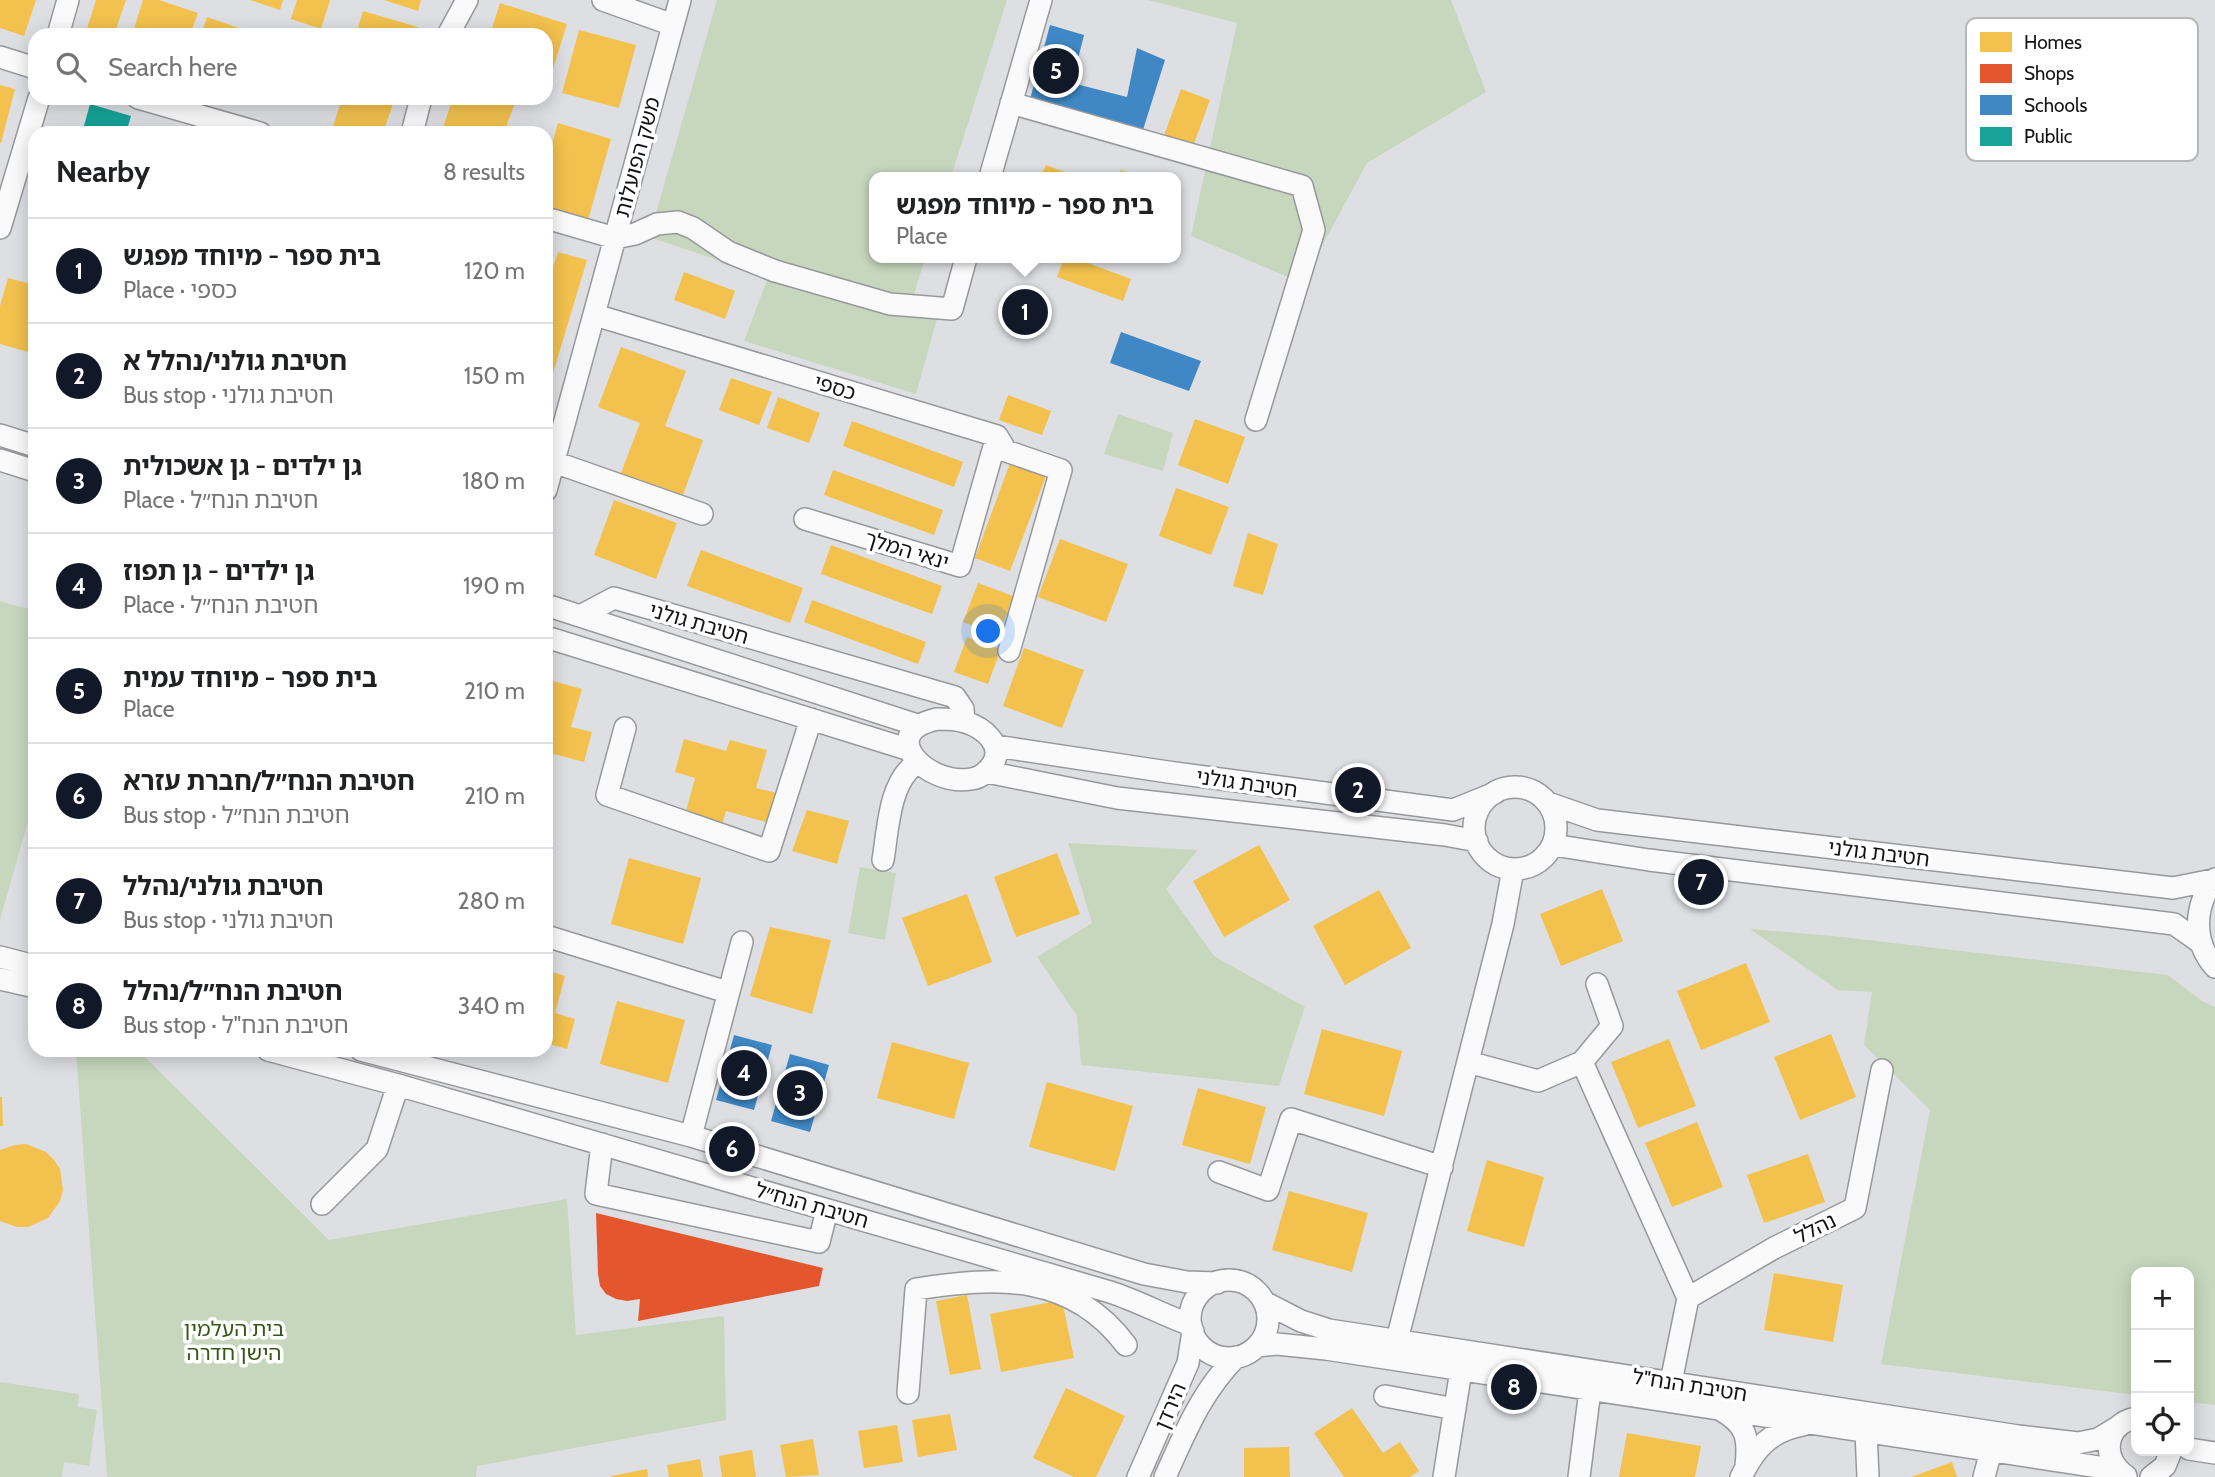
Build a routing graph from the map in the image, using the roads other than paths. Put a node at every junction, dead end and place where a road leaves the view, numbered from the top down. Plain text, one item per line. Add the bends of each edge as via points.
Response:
1 (68, 0) edge
2 (467, 0) edge
3 (603, 0) edge
4 (680, 0) edge
5 (1041, 0) edge
6 (673, 25) junction
7 (60, 28) edge
8 (452, 28) edge
9 (0, 57) edge
10 (28, 66) edge
11 (1011, 103) junction
12 (37, 105) edge
13 (162, 105) edge
14 (419, 105) edge
15 (31, 126) edge
16 (236, 126) edge
17 (414, 126) edge
18 (28, 135) edge
19 (991, 172) edge
20 (553, 220) edge
21 (0, 228) edge
22 (615, 238) junction
23 (965, 263) edge
24 (595, 315) junction
25 (1256, 420) dead end
26 (0, 435) edge
27 (998, 436) junction
28 (28, 444) edge
29 (0, 460) edge
30 (554, 462) junction
31 (553, 466) edge
32 (28, 469) edge
33 (702, 514) dead end
34 (805, 519) dead end
35 (553, 607) edge
36 (582, 615) junction
37 (553, 640) edge
38 (1009, 651) dead end
39 (811, 719) junction
40 (964, 721) junction
41 (917, 725) junction
42 (625, 729) dead end
43 (996, 746) junction
44 (913, 756) junction
45 (987, 772) junction
46 (1495, 793) junction
47 (1548, 803) junction
48 (1477, 841) junction
49 (1553, 845) junction
50 (883, 860) dead end
51 (1513, 869) junction
52 (2214, 879) edge
53 (553, 938) edge
54 (742, 942) dead end
55 (2201, 943) junction
56 (0, 957) edge
57 (28, 964) edge
58 (2215, 967) edge
59 (0, 979) edge
60 (1597, 984) dead end
61 (28, 985) edge
62 (727, 992) junction
63 (294, 1057) edge
64 (388, 1057) edge
65 (1468, 1062) junction
66 (1582, 1062) junction
67 (1882, 1070) dead end
68 (397, 1085) junction
69 (691, 1136) junction
70 (601, 1144) junction
71 (1442, 1167) junction
72 (1219, 1172) dead end
73 (322, 1205) dead end
74 (827, 1210) junction
75 (1040, 1279) junction
76 (1217, 1283) junction
77 (1688, 1298) junction
78 (1264, 1301) junction
79 (1192, 1328) junction
80 (1396, 1340) junction
81 (1126, 1345) dead end
82 (1257, 1346) junction
83 (1236, 1357) junction
84 (1461, 1370) junction
85 (1671, 1382) junction
86 (1590, 1390) junction
87 (908, 1392) dead end
88 (1385, 1396) dead end
89 (1455, 1409) junction
90 (1720, 1410) junction
91 (2127, 1422) edge
92 (1812, 1424) junction
93 (1866, 1432) junction
94 (2194, 1450) edge
95 (1991, 1451) junction
96 (2215, 1453) edge
97 (2170, 1456) edge
98 (1743, 1472) edge
99 (2124, 1474) edge
100 (1139, 1477) edge
101 (1165, 1477) edge
102 (1444, 1477) edge
103 (1579, 1477) edge
104 (1868, 1477) edge
105 (1984, 1477) edge
106 (2160, 1477) edge

1 - 7 street
2 - 8 street
3 - 6 street
4 - 6 street, משק הפועלות
5 - 11 street
6 - 22 street, משק הפועלות
9 - 10 street
11 - 19 street
11 - 25 street via 1302,186 1314,230
12 - 15 street
13 - 16 street
14 - 17 street
18 - 21 street
20 - 22 street
22 - 23 street via 678,222 728,252 775,271 890,304 952,309
22 - 24 street, משק הפועלות
24 - 27 street, כספי
24 - 30 street
26 - 28 street
27 - 34 street, ינאי המלך via 960,566
27 - 38 street, כספי via 1006,451 1061,470
29 - 32 street
30 - 31 street
30 - 33 street
35 - 36 street, חטיבת גולני
36 - 40 street, חטיבת גולני via 614,598 955,697
36 - 41 street, חטיבת גולני
37 - 39 street
39 - 42 street via 769,852 607,795
39 - 44 street
40 - 41 street via 937,719
40 - 43 street via 989,736
41 - 44 street via 909,737
43 - 45 street via 995,760
43 - 46 street, חטיבת גולני via 1453,810
44 - 45 street via 932,773 958,780
44 - 50 street via 893,797
45 - 48 street, חטיבת גולני via 1117,798
46 - 47 street via 1529,790
46 - 48 street via 1477,814
47 - 49 street via 1556,823
47 - 52 street, חטיבת גולני via 1597,820 2173,888
48 - 51 street via 1490,861
49 - 51 street via 1537,863
49 - 55 street, חטיבת גולני via 2174,924
51 - 65 street
52 - 55 street via 2200,906
53 - 62 street
54 - 62 street
55 - 58 street
56 - 57 street
59 - 61 street
60 - 66 street via 1612,1026
62 - 69 street
63 - 68 street, חטיבת הנח״ל
64 - 69 street, חטיבת הנח״ל
65 - 66 street via 1538,1081
65 - 71 street
66 - 77 street
67 - 77 street, נהלל via 1855,1208
68 - 70 street, חטיבת הנח״ל
68 - 73 street via 377,1149
69 - 76 street, חטיבת הנח״ל via 1144,1274
70 - 74 street, חטיבת הנח״ל
70 - 74 street via 596,1194 819,1242
71 - 72 street via 1291,1119 1268,1190
71 - 80 street
74 - 75 street, חטיבת הנח״ל
75 - 79 street, חטיבת הנח״ל via 1133,1299
75 - 81 street via 1087,1306
75 - 87 street via 916,1289
76 - 78 street via 1242,1283
76 - 79 street via 1198,1296 1191,1313
77 - 85 street
78 - 80 street, חטיבת הנח"ל via 1329,1331
78 - 82 street via 1268,1325
79 - 83 street via 1206,1350
79 - 100 street, הירדן via 1188,1363
80 - 85 street, חטיבת הנח"ל
82 - 83 street
82 - 84 street, חטיבת הנח"ל via 1300,1346
83 - 101 street, הירדן via 1217,1376 1195,1412
84 - 86 street, חטיבת הנח"ל
84 - 89 street
85 - 91 street, חטיבת הנח"ל via 2064,1443 2098,1439
86 - 90 street, חטיבת הנח"ל
86 - 103 street
88 - 89 street
89 - 102 street
90 - 92 street, חטיבת הנח"ל
90 - 98 street via 1733,1417 1746,1436
91 - 99 street via 2113,1434 2109,1448 2113,1462
92 - 93 street, חטיבת הנח"ל
92 - 98 street via 1786,1428 1772,1436
93 - 95 street, חטיבת הנח"ל
93 - 104 street
94 - 96 street
95 - 99 street, חטיבת הנח"ל
95 - 105 street
97 - 106 street

